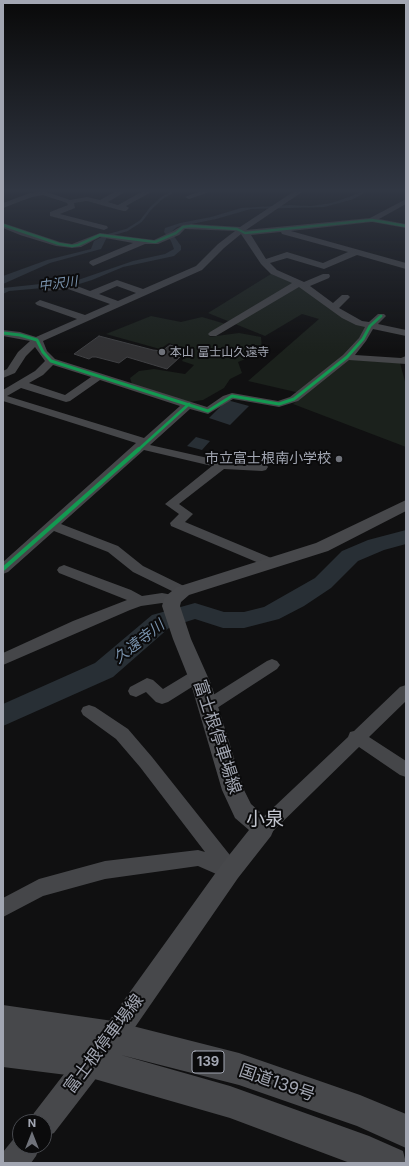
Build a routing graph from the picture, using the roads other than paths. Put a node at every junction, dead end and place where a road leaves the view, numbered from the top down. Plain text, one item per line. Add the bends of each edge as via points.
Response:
1 (60, 244) edge
2 (79, 244) edge
3 (137, 244) edge
4 (223, 244) edge
5 (252, 244) edge
6 (329, 244) edge
7 (356, 252) junction
8 (406, 255) edge
9 (264, 262) junction
10 (393, 262) junction
11 (93, 263) dead end
12 (190, 264) dead end
13 (406, 266) edge
14 (200, 267) junction
15 (326, 276) dead end
16 (301, 284) junction
17 (45, 288) dead end
18 (145, 293) junction
19 (90, 294) junction
20 (345, 297) dead end
21 (40, 303) dead end
22 (119, 304) junction
23 (334, 308) junction
24 (381, 316) dead end
25 (86, 319) junction
26 (370, 326) junction
27 (3, 333) edge
28 (213, 334) dead end
29 (406, 334) edge
30 (37, 340) junction
31 (347, 357) junction
32 (406, 359) edge
33 (50, 361) junction
34 (3, 375) edge
35 (98, 377) junction
36 (21, 384) junction
37 (3, 394) edge
38 (3, 398) edge
39 (189, 404) junction
40 (142, 444) junction
41 (221, 465) junction
42 (262, 467) dead end
43 (406, 505) edge
44 (52, 525) junction
45 (271, 563) junction
46 (3, 569) edge
47 (64, 570) dead end
48 (176, 599) junction
49 (140, 601) junction
50 (3, 659) edge
51 (272, 665) dead end
52 (198, 676) junction
53 (136, 691) dead end
54 (406, 691) edge
55 (208, 706) junction
56 (89, 711) dead end
57 (356, 738) junction
58 (406, 770) edge
59 (263, 829) junction
60 (230, 871) junction
61 (3, 908) edge
62 (3, 1020) edge
63 (113, 1037) junction
64 (3, 1051) edge
65 (91, 1062) junction
66 (51, 1114) edge
67 (406, 1130) edge
68 (20, 1154) edge
69 (375, 1160) edge
70 (13, 1163) edge

1 - 2 street
3 - 11 street
4 - 14 street
5 - 9 street
6 - 7 street
7 - 9 street via 324,266 287,255
7 - 10 street
8 - 10 street
9 - 16 street via 274,272
10 - 13 street
12 - 14 street
14 - 18 street
15 - 16 street
16 - 23 street
16 - 28 street
17 - 19 street via 69,286
18 - 19 street via 116,283
18 - 22 street
19 - 22 street
20 - 23 street
21 - 25 street
22 - 25 street
23 - 26 street via 359,323
24 - 26 street
25 - 30 street
26 - 29 street
26 - 31 street via 363,339
27 - 30 street
30 - 33 street
30 - 34 street via 22,354 11,371
31 - 32 street via 404,361
31 - 39 street via 294,399 279,404 232,396 208,411
33 - 35 street
33 - 36 street
35 - 36 street via 66,399
35 - 39 street
36 - 37 street
38 - 40 street
39 - 40 street
40 - 41 street
40 - 44 street
41 - 42 street
41 - 45 street via 171,504 186,514 176,523
43 - 45 main road via 322,548
44 - 46 street
44 - 48 street via 112,549
45 - 48 main road via 230,575
47 - 49 street via 126,593
48 - 49 street
48 - 52 main road, 富士根停車場線 via 182,639
49 - 50 street via 78,625
51 - 55 street
52 - 53 street via 162,698 147,684
52 - 55 main road, 富士根停車場線
54 - 57 street
55 - 59 main road, 富士根停車場線 via 243,811
56 - 60 street via 122,734
57 - 58 street
57 - 59 street
59 - 60 main road, 富士根停車場線
60 - 61 street via 198,858 105,870 39,888
60 - 63 main road, 富士根停車場線
62 - 63 highway, 国道139号 / 139
63 - 65 main road, 富士根停車場線
63 - 67 highway, 国道139号 / 139 via 238,1069 360,1111
64 - 65 highway, 139
65 - 66 main road, 富士根停車場線
65 - 69 highway, 139 via 230,1102
68 - 70 main road

